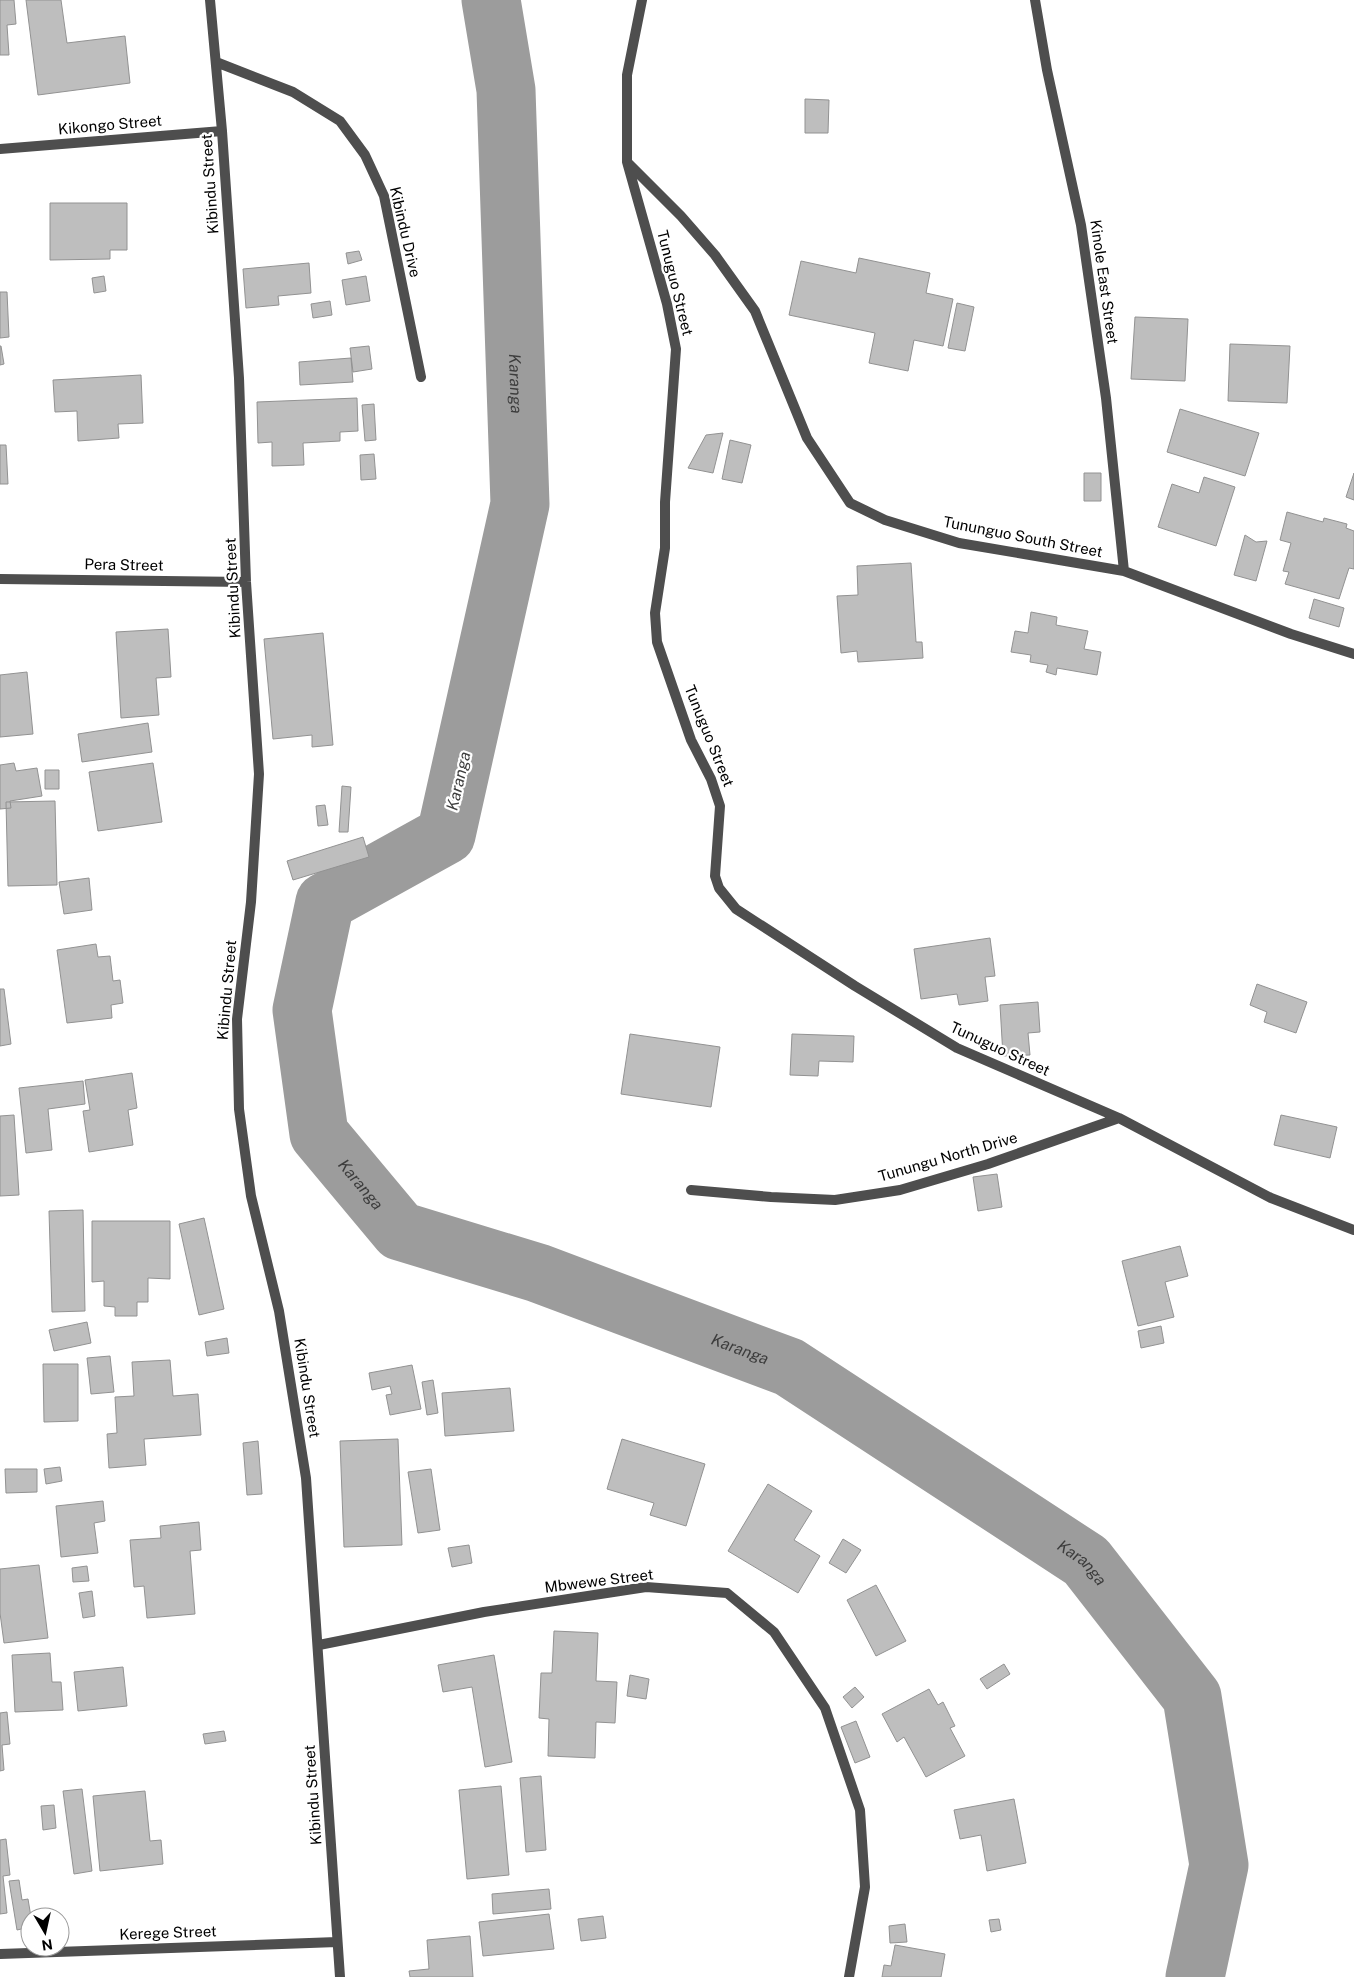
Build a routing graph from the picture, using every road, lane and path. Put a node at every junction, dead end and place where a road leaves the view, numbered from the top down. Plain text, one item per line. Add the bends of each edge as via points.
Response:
1 (210, 0) edge
2 (642, 0) edge
3 (1035, 0) edge
4 (216, 62) junction
5 (222, 131) junction
6 (0, 149) edge
7 (627, 162) junction
8 (421, 377) dead end
9 (1124, 571) junction
10 (0, 579) edge
11 (246, 582) junction
12 (1354, 654) edge
13 (1119, 1118) junction
14 (691, 1190) dead end
15 (1354, 1230) edge
16 (318, 1645) junction
17 (337, 1942) junction
18 (0, 1954) edge
19 (340, 1977) edge
20 (849, 1977) edge

1 - 4 street, Kibindu Street
2 - 7 street, Tunuguo Street via 627,75
3 - 9 street, Kinole East Street via 1081,225 1106,398
4 - 5 street, Kibindu Street
4 - 8 street, Kibindu Drive via 293,92 340,120 365,155 384,196
5 - 6 street, Kikongo Street
5 - 11 street, Kibindu Street via 238,378
7 - 9 street, Tununguo South Street via 715,255 755,311 808,438 850,503 885,520 959,543
7 - 13 street, Tunuguo Street via 667,304 676,349 665,502 665,548 655,613 657,642 691,740 711,779 720,806 715,876 719,888 736,909 957,1048
9 - 12 street, Tununguo South Street via 1291,634
10 - 11 street, Pera Street
11 - 16 street, Kibindu Street via 259,774 251,902 236,1019 239,1109 251,1196 279,1311 306,1478
13 - 14 street, Tunungu North Drive via 988,1164 900,1190 835,1200
13 - 15 street, Tunuguo Street via 1271,1198
16 - 17 street, Kibindu Street
16 - 20 street, Mbwewe Street via 484,1612 646,1587 727,1593 774,1632 825,1708 860,1810 865,1886
17 - 18 street, Kerege Street
17 - 19 street, Kibindu Street

